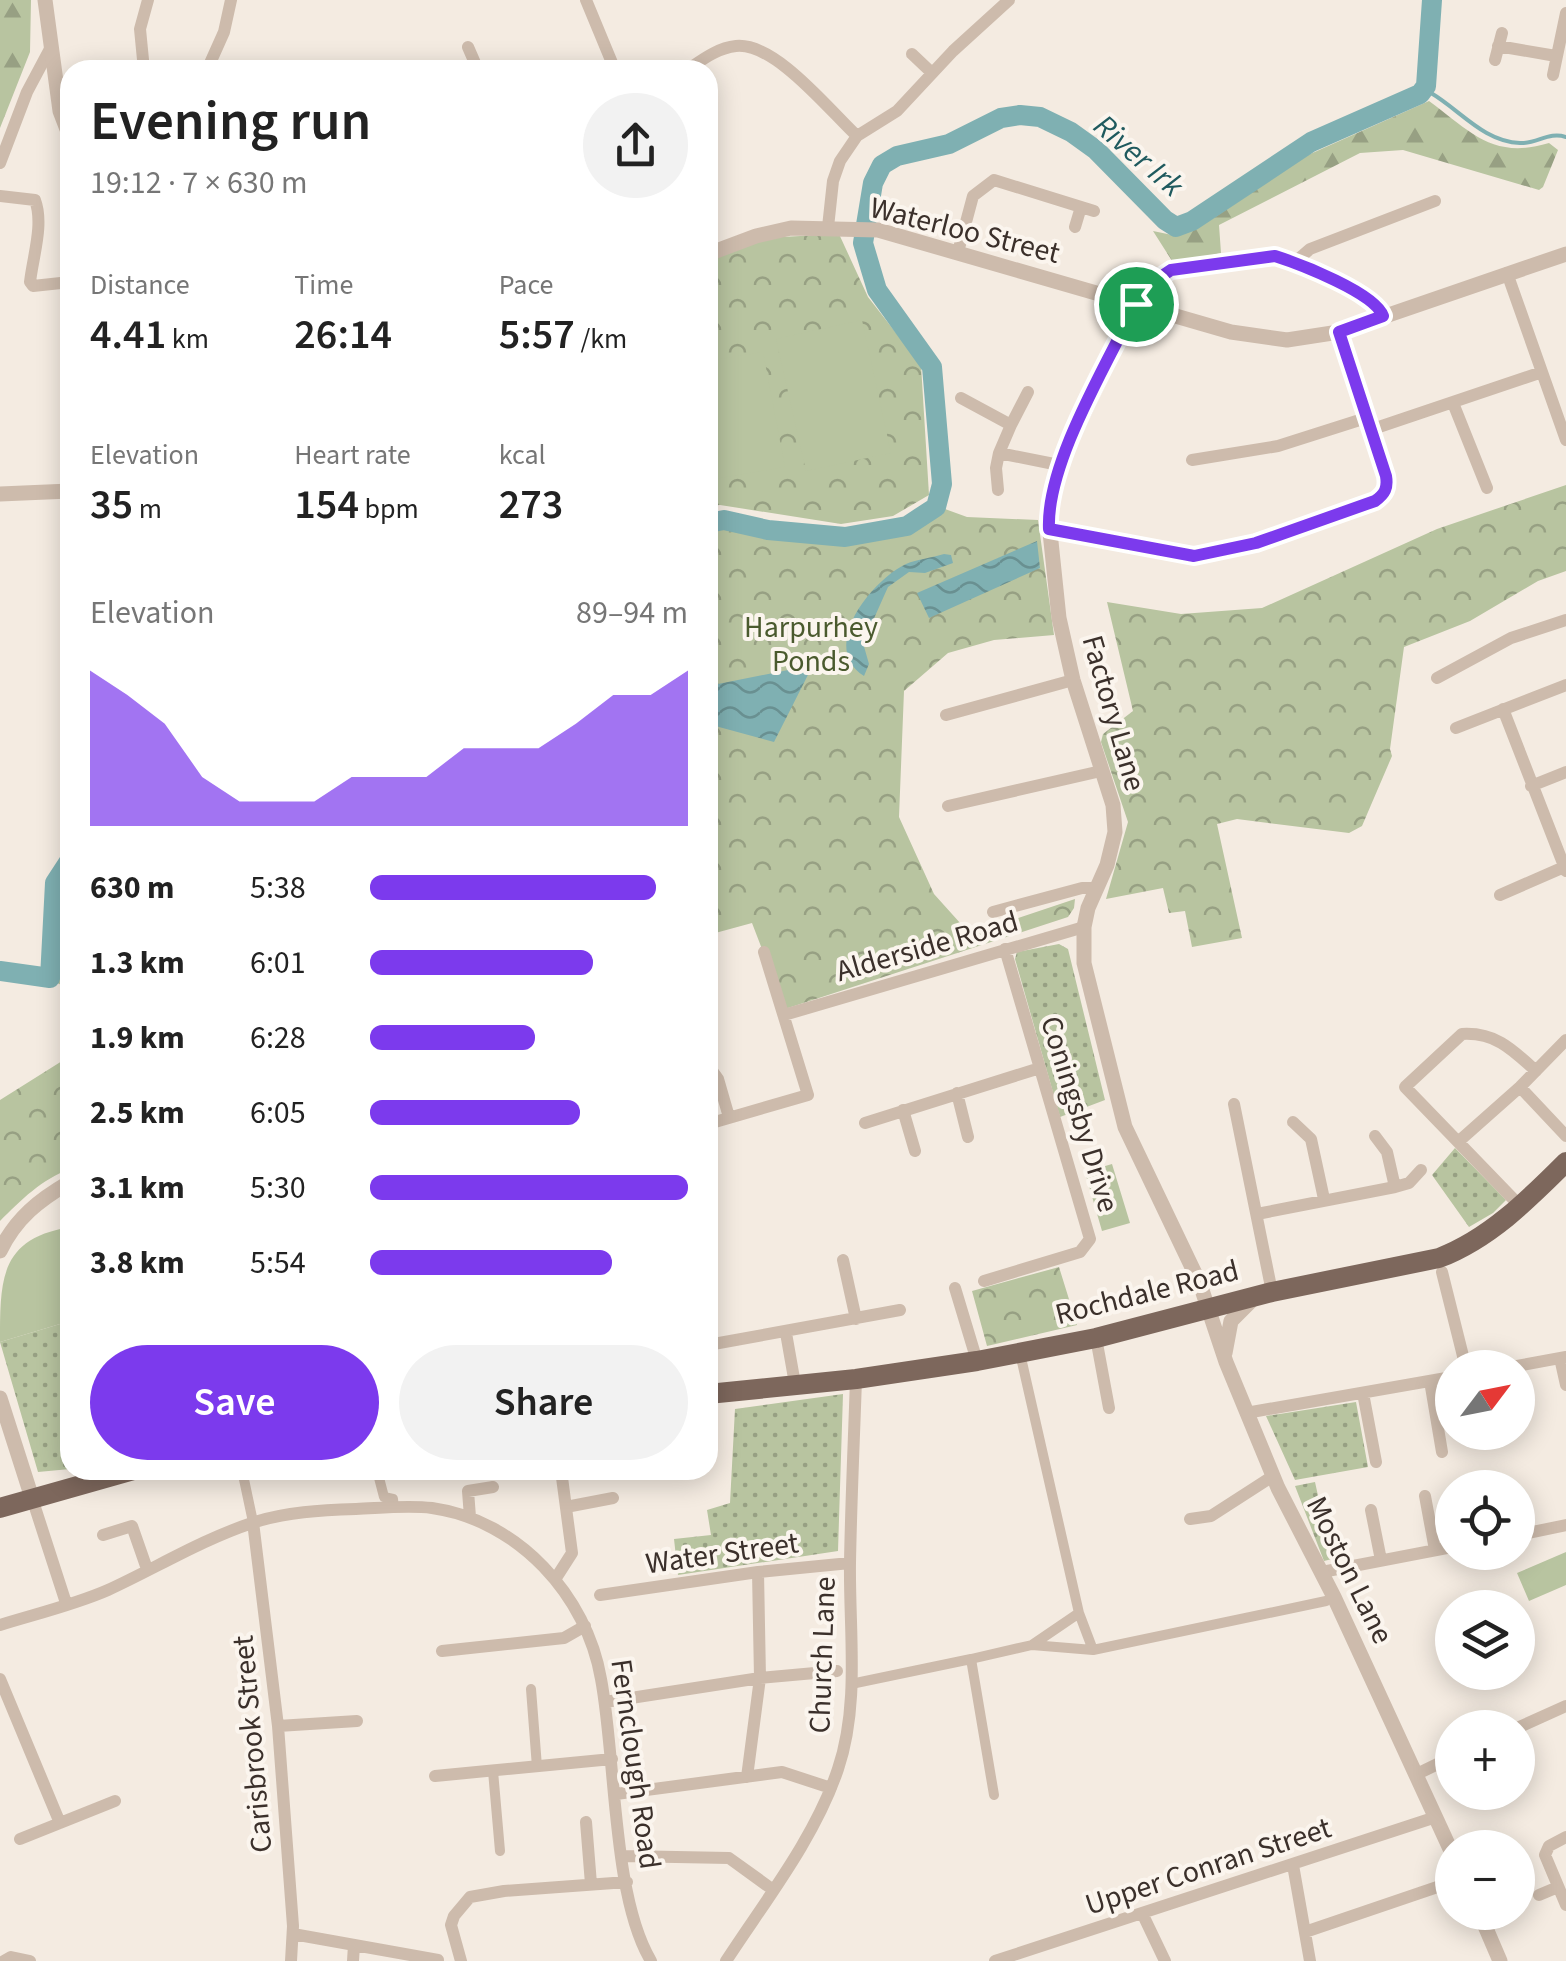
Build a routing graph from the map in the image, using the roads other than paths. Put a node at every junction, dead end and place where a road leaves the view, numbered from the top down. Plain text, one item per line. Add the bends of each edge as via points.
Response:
1 (44, 0) edge
2 (148, 0) edge
3 (231, 0) edge
4 (586, 0) edge
5 (1009, 0) edge
6 (1566, 13) edge
7 (52, 45) junction
8 (468, 47) dead end
9 (912, 54) dead end
10 (143, 60) edge
11 (211, 60) edge
12 (474, 60) edge
13 (611, 60) edge
14 (705, 60) edge
15 (1494, 60) dead end
16 (1557, 67) edge
17 (932, 73) junction
18 (60, 110) edge
19 (857, 136) junction
20 (0, 163) edge
21 (0, 196) edge
22 (1435, 201) dead end
23 (1074, 227) dead end
24 (828, 228) junction
25 (718, 250) edge
26 (958, 252) junction
27 (1566, 254) edge
28 (1296, 262) junction
29 (1506, 273) junction
30 (60, 284) edge
31 (1138, 304) junction
32 (1383, 316) junction
33 (1339, 332) junction
34 (1542, 372) junction
35 (1028, 392) dead end
36 (961, 398) dead end
37 (1453, 403) junction
38 (1368, 424) junction
39 (1011, 426) junction
40 (1566, 440) edge
41 (1000, 453) junction
42 (1192, 460) dead end
43 (1059, 466) junction
44 (1487, 488) dead end
45 (998, 490) dead end
46 (60, 491) edge
47 (0, 494) edge
48 (1049, 529) junction
49 (1566, 620) edge
50 (1438, 678) dead end
51 (1073, 680) junction
52 (1566, 685) edge
53 (1503, 710) junction
54 (946, 716) dead end
55 (1456, 728) dead end
56 (1101, 771) junction
57 (1566, 772) edge
58 (1531, 786) junction
59 (948, 806) dead end
60 (1564, 860) edge
61 (1095, 888) junction
62 (1500, 895) dead end
63 (993, 912) dead end
64 (1084, 927) junction
65 (1005, 949) junction
66 (764, 952) dead end
67 (784, 1015) junction
68 (1566, 1040) edge
69 (1040, 1068) junction
70 (1536, 1071) junction
71 (718, 1079) edge
72 (1520, 1087) junction
73 (958, 1093) junction
74 (1234, 1104) dead end
75 (903, 1110) junction
76 (729, 1117) junction
77 (718, 1121) edge
78 (1293, 1122) dead end
79 (865, 1123) dead end
80 (1375, 1136) dead end
81 (1566, 1136) edge
82 (968, 1137) dead end
83 (1458, 1142) junction
84 (915, 1151) dead end
85 (1566, 1162) edge
86 (1422, 1170) dead end
87 (1395, 1187) junction
88 (60, 1188) edge
89 (1324, 1198) junction
90 (1520, 1206) junction
91 (1258, 1214) junction
92 (0, 1251) edge
93 (843, 1260) dead end
94 (1442, 1272) dead end
95 (984, 1280) dead end
96 (955, 1288) dead end
97 (1268, 1293) junction
98 (1208, 1308) junction
99 (900, 1310) dead end
100 (856, 1319) junction
101 (786, 1333) junction
102 (1096, 1338) junction
103 (718, 1343) edge
104 (1462, 1350) edge
105 (1563, 1358) edge
106 (977, 1361) junction
107 (1022, 1362) dead end
108 (1226, 1362) junction
109 (1535, 1363) edge
110 (856, 1379) junction
111 (1435, 1380) edge
112 (1430, 1381) junction
113 (795, 1384) junction
114 (1566, 1385) edge
115 (718, 1393) edge
116 (1363, 1394) junction
117 (0, 1398) edge
118 (1109, 1408) dead end
119 (1246, 1413) junction
120 (1442, 1452) dead end
121 (1376, 1462) dead end
122 (1273, 1476) junction
123 (98, 1480) edge
124 (244, 1480) edge
125 (379, 1480) edge
126 (562, 1480) edge
127 (493, 1487) dead end
128 (1425, 1496) dead end
129 (32, 1498) junction
130 (613, 1498) dead end
131 (566, 1507) junction
132 (0, 1508) edge
133 (394, 1508) junction
134 (1371, 1510) dead end
135 (470, 1517) junction
136 (1190, 1519) dead end
137 (253, 1522) junction
138 (1566, 1525) edge
139 (1535, 1531) edge
140 (103, 1536) dead end
141 (1435, 1550) joint
142 (1381, 1560) junction
143 (850, 1563) junction
144 (146, 1569) junction
145 (758, 1572) junction
146 (1322, 1572) junction
147 (556, 1578) junction
148 (600, 1595) dead end
149 (1326, 1601) dead end
150 (66, 1603) junction
151 (1079, 1613) junction
152 (0, 1626) edge
153 (585, 1626) junction
154 (1032, 1645) junction
155 (1093, 1650) junction
156 (442, 1651) dead end
157 (971, 1659) junction
158 (837, 1671) dead end
159 (0, 1678) edge
160 (760, 1678) junction
161 (851, 1684) junction
162 (531, 1689) dead end
163 (605, 1702) junction
164 (1566, 1706) edge
165 (1535, 1720) edge
166 (358, 1721) dead end
167 (278, 1726) junction
168 (612, 1759) junction
169 (1435, 1765) edge
170 (537, 1767) junction
171 (493, 1771) junction
172 (1416, 1774) junction
173 (435, 1776) dead end
174 (748, 1777) junction
175 (832, 1788) junction
176 (616, 1794) junction
177 (994, 1795) dead end
178 (114, 1801) dead end
179 (1436, 1818) junction
180 (586, 1822) dead end
181 (60, 1823) junction
182 (1441, 1830) edge
183 (1566, 1836) edge
184 (20, 1839) dead end
185 (500, 1851) dead end
186 (623, 1856) junction
187 (1292, 1865) junction
188 (627, 1882) junction
189 (592, 1884) junction
190 (1558, 1887) junction
191 (1435, 1888) edge
192 (772, 1889) junction
193 (1540, 1894) dead end
194 (1566, 1905) edge
195 (1143, 1915) junction
196 (1487, 1930) edge
197 (1305, 1932) junction
198 (293, 1934) junction
199 (354, 1945) junction
200 (1021, 1957) edge
201 (6, 1959) edge
202 (438, 1960) edge
203 (30, 1961) edge
204 (291, 1961) edge
205 (353, 1961) edge
206 (461, 1961) edge
207 (651, 1961) edge
208 (726, 1961) edge
209 (996, 1961) edge
210 (1165, 1961) edge
211 (1310, 1961) edge
212 (1500, 1961) edge

1 - 7 street
2 - 10 street via 140,29
3 - 11 street
4 - 13 street
5 - 17 street
6 - 16 street
7 - 18 street
7 - 20 street
8 - 12 street
9 - 17 street
14 - 19 street via 725,48 755,47
15 - 16 street via 1500,39
17 - 19 street via 898,110
19 - 24 street via 840,161
21 - 30 street via 34,200 40,215 30,282
22 - 28 street via 1310,249
23 - 26 street via 1088,209 994,180 973,196
24 - 25 street, Waterloo Street via 774,230
24 - 26 street, Waterloo Street via 878,230
26 - 31 street, Waterloo Street
27 - 29 street, Waterloo Street
28 - 31 street via 1275,256 1171,270
28 - 32 street via 1374,302
29 - 32 street, Waterloo Street
29 - 34 street
31 - 33 street, Waterloo Street via 1258,337
31 - 43 street, Factory Lane
32 - 33 street, Waterloo Street
33 - 38 street
34 - 37 street
34 - 40 street
35 - 39 street
36 - 39 street
37 - 38 street
37 - 44 street
38 - 42 street
38 - 48 street via 1386,476 1384,495 1256,543 1194,556
39 - 41 street
41 - 43 street
41 - 45 street
43 - 48 street, Factory Lane
46 - 47 street
48 - 51 street, Factory Lane
49 - 50 street via 1511,638
51 - 54 street
51 - 56 street, Factory Lane
52 - 53 street
53 - 55 street
53 - 58 street
56 - 59 street
56 - 61 street, Factory Lane via 1115,832
57 - 58 street
58 - 60 street
60 - 62 street
61 - 63 street
61 - 64 street, Factory Lane
64 - 65 street, Alderside Road
64 - 98 street, Factory Lane via 1084,963 1125,1126
65 - 67 street, Alderside Road
65 - 69 street, Coningsby Drive
66 - 67 street
67 - 76 street via 808,1095
68 - 70 street
69 - 73 street
69 - 95 street, Coningsby Drive via 1090,1240 1080,1252
70 - 72 street
70 - 83 street via 1508,1044 1482,1033 1462,1034 1405,1087
71 - 76 street
72 - 81 street
72 - 83 street
73 - 75 street
73 - 82 street
74 - 91 street
75 - 79 street
75 - 84 street
76 - 77 street
78 - 89 street via 1311,1139
80 - 87 street via 1388,1152
83 - 90 street
85 - 90 main road, Rochdale Road
86 - 87 street
87 - 89 street
88 - 92 street via 36,1202
89 - 91 street
90 - 97 main road, Rochdale Road via 1439,1258
91 - 97 street
93 - 100 street
94 - 104 street
96 - 106 street
97 - 98 main road, Rochdale Road
97 - 108 street via 1231,1322
98 - 102 main road, Rochdale Road
98 - 108 street, Moston Lane
99 - 100 street
100 - 101 street
101 - 103 street
101 - 113 street
102 - 106 main road, Rochdale Road
102 - 118 street
105 - 109 street
105 - 114 street
106 - 110 main road, Rochdale Road
107 - 151 street
108 - 119 street, Moston Lane
110 - 113 main road, Rochdale Road
110 - 143 street, Church Lane
111 - 112 street
112 - 116 street
112 - 120 street
113 - 115 main road, Rochdale Road
116 - 119 street
116 - 121 street
117 - 129 street
119 - 122 street, Moston Lane
122 - 136 street via 1212,1516
122 - 146 street, Moston Lane
123 - 129 main road
124 - 137 street
125 - 133 street
126 - 131 street
127 - 135 street via 468,1491
128 - 141 street
129 - 132 main road
129 - 150 street
130 - 131 street
131 - 147 street via 572,1553
133 - 135 street, Fernclough Road
133 - 137 street, Fernclough Road via 315,1510
134 - 142 street
135 - 147 street, Fernclough Road
137 - 144 street, Fernclough Road
137 - 167 street, Carisbrook Street
138 - 139 street
140 - 144 street via 132,1526
141 - 142 street
142 - 146 street
143 - 145 street, Water Street
143 - 161 street, Church Lane
144 - 150 street, Fernclough Road
145 - 148 street, Water Street
145 - 160 street
146 - 172 street, Moston Lane
147 - 153 street, Fernclough Road
149 - 155 street
150 - 152 street, Fernclough Road
151 - 154 street
151 - 155 street
153 - 156 street via 564,1638
153 - 163 street, Fernclough Road
154 - 155 street
154 - 157 street
157 - 161 street
157 - 177 street
158 - 160 street
159 - 181 street
160 - 163 street
160 - 174 street
161 - 175 street, Church Lane
162 - 170 street
163 - 168 street, Fernclough Road
164 - 165 street
166 - 167 street
167 - 198 street, Carisbrook Street
168 - 170 street
168 - 176 street, Fernclough Road
169 - 172 street
170 - 171 street
171 - 173 street
171 - 185 street
172 - 179 street, Moston Lane
174 - 175 street via 782,1772
174 - 176 street
175 - 192 street, Church Lane
176 - 186 street, Fernclough Road
178 - 181 street
179 - 182 street, Moston Lane
179 - 187 street, Upper Conran Street
180 - 189 street
181 - 184 street
183 - 190 street via 1545,1855
186 - 188 street, Fernclough Road
186 - 192 street via 729,1858
187 - 195 street, Upper Conran Street
187 - 197 street
188 - 189 street
188 - 207 street, Fernclough Road
189 - 206 street via 470,1898 452,1925
190 - 193 street
190 - 194 street
191 - 197 street
192 - 208 street, Church Lane
195 - 200 street, Upper Conran Street
195 - 210 street
196 - 212 street
197 - 211 street
198 - 199 street
198 - 204 street, Carisbrook Street
199 - 202 street
199 - 205 street
200 - 209 street, Upper Conran Street
201 - 203 street

